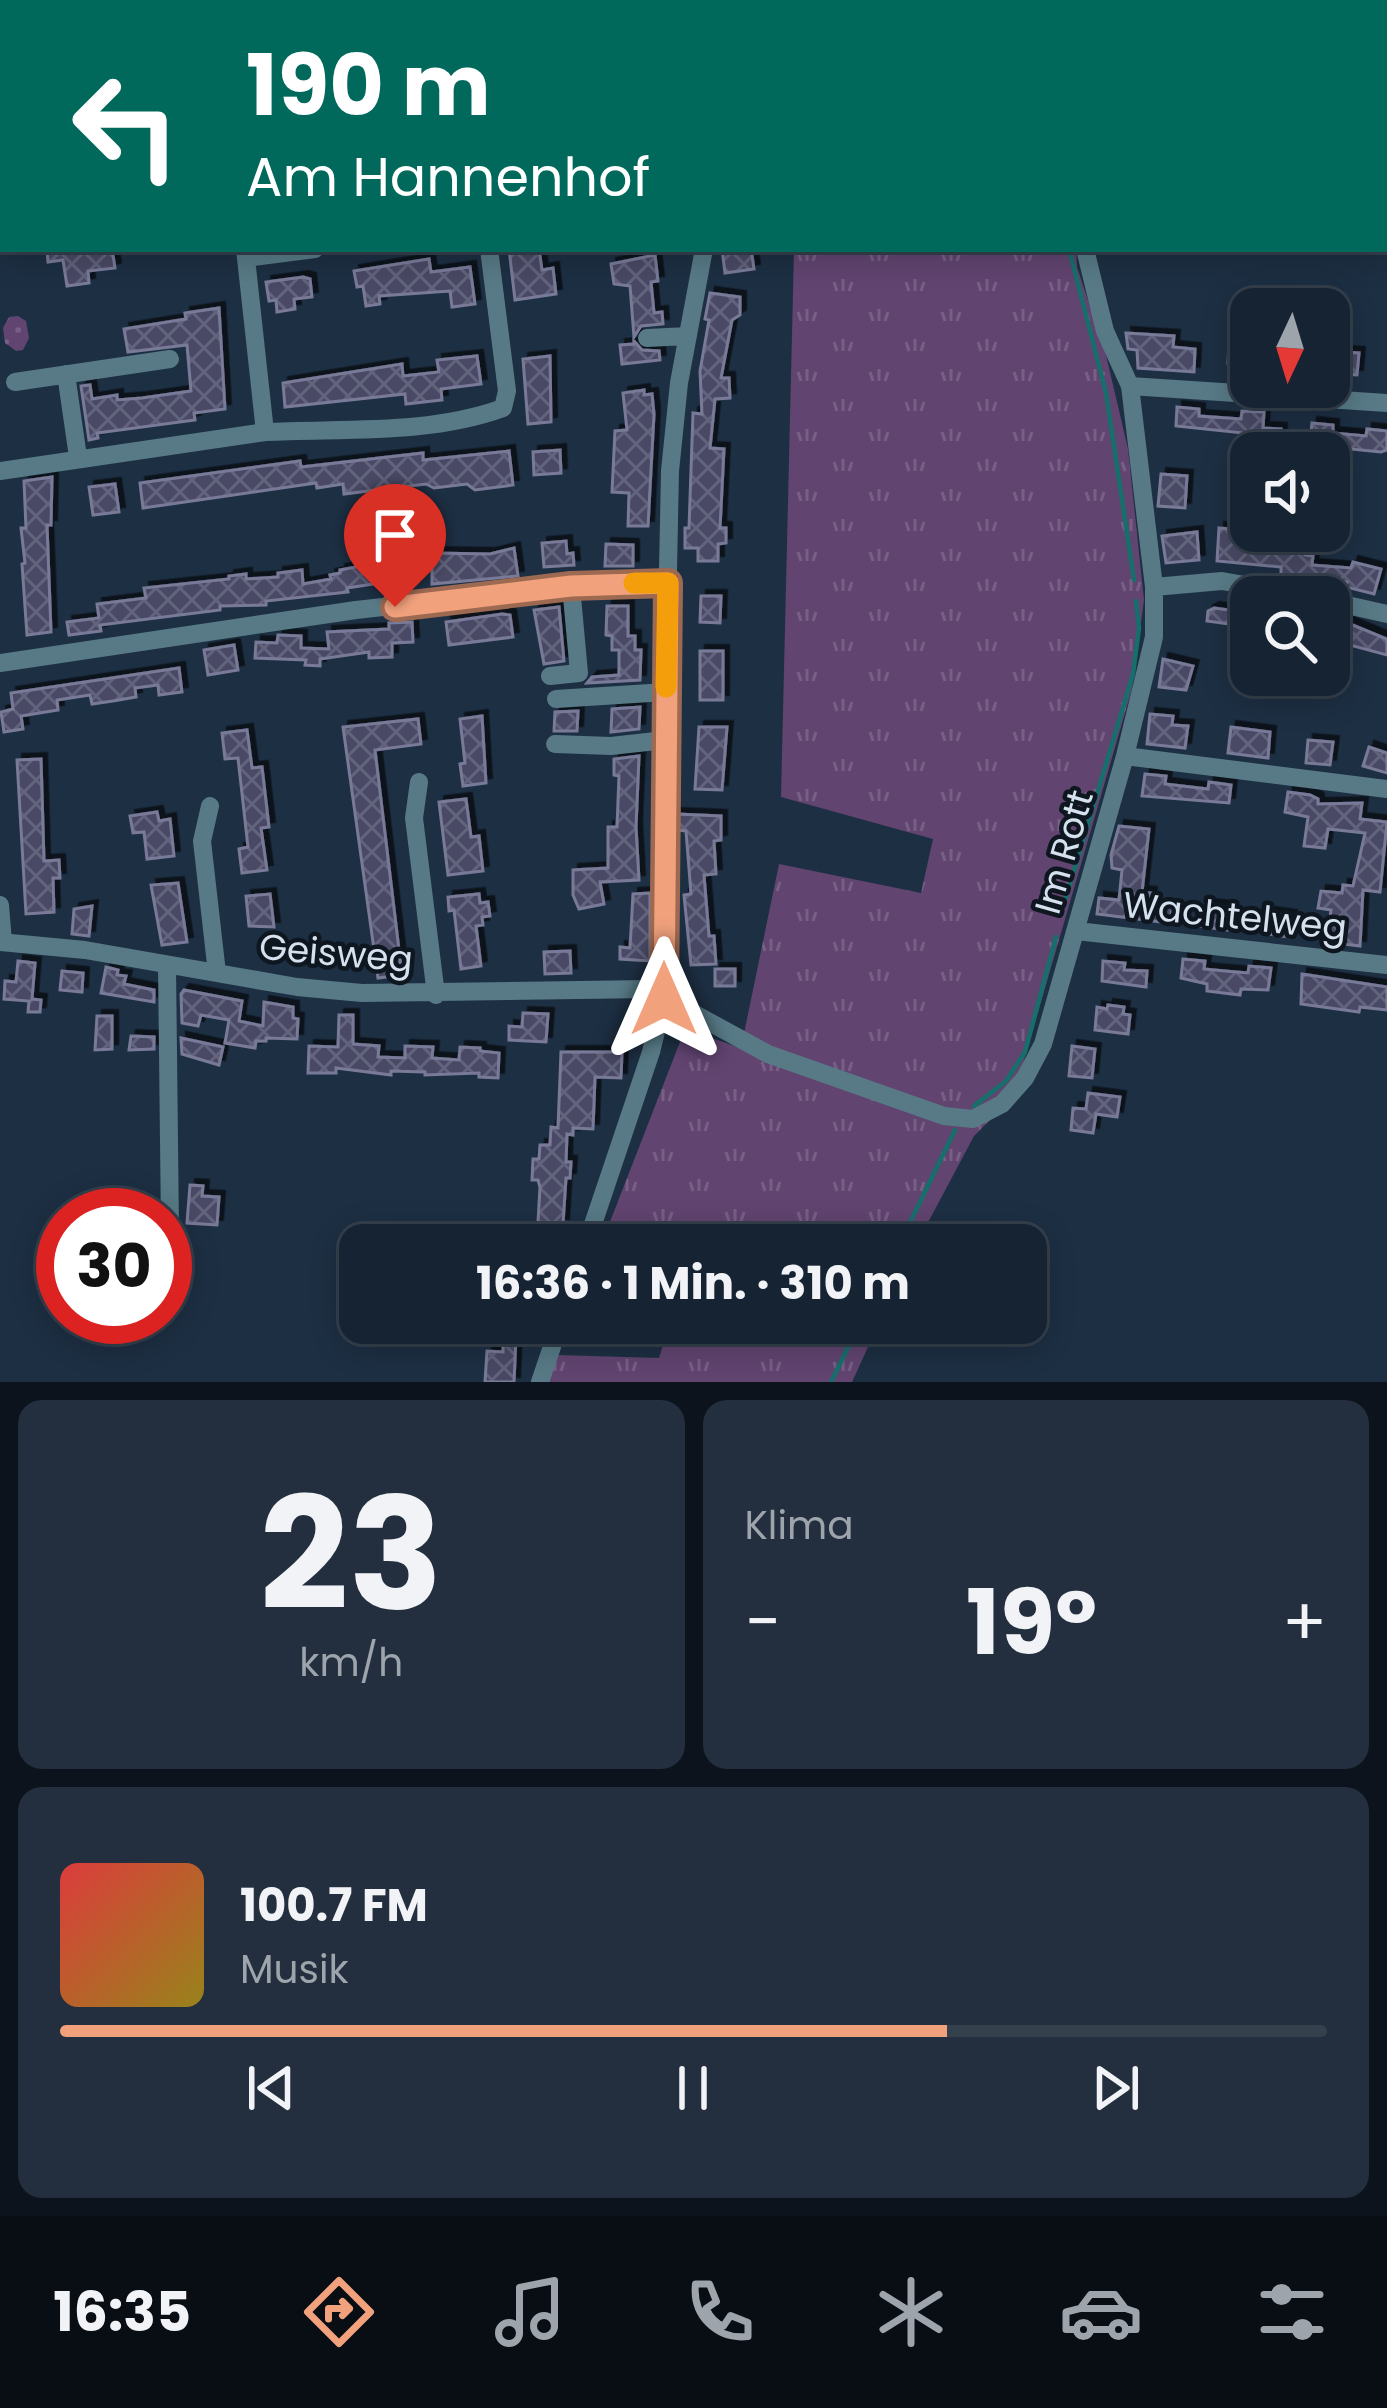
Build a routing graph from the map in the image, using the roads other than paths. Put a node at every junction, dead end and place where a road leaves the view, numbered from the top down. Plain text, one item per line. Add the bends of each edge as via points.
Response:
1 (489, 252) edge
2 (703, 252) edge
3 (1086, 252) edge
4 (246, 254) edge
5 (688, 336) junction
6 (647, 338) dead end
7 (170, 359) dead end
8 (66, 374) junction
9 (15, 382) dead end
10 (1130, 386) junction
11 (1387, 403) edge
12 (265, 432) junction
13 (79, 457) junction
14 (0, 471) edge
15 (1230, 582) edge
16 (668, 583) junction
17 (575, 586) junction
18 (1154, 587) junction
19 (1350, 606) edge
20 (1387, 614) edge
21 (0, 663) edge
22 (600, 671) dead end
23 (550, 676) dead end
24 (666, 692) junction
25 (556, 699) dead end
26 (665, 740) junction
27 (555, 744) dead end
28 (1125, 756) junction
29 (419, 782) dead end
30 (1387, 789) edge
31 (210, 806) dead end
32 (0, 905) edge
33 (1076, 932) junction
34 (2, 942) edge
35 (167, 965) junction
36 (1387, 965) edge
37 (217, 973) junction
38 (436, 994) junction
39 (664, 999) junction
40 (170, 1188) edge
41 (593, 1224) edge
42 (553, 1344) edge
43 (540, 1382) edge

1 - 12 street via 503,408 386,428
2 - 5 street
3 - 10 street, Im Rott via 1105,331
4 - 12 street
5 - 6 street
5 - 16 street via 670,471
7 - 8 street
8 - 9 street
8 - 13 street
10 - 11 street
10 - 18 street, Im Rott
12 - 13 street
13 - 14 street
15 - 18 street
16 - 17 street
16 - 24 street
17 - 21 street
17 - 22 street via 587,672
17 - 23 street via 579,673
18 - 28 street, Im Rott via 1154,637
19 - 20 street
24 - 25 street
24 - 26 street
26 - 27 street
26 - 39 street
28 - 30 street
28 - 33 street, Im Rott
29 - 38 street via 414,818
31 - 37 street via 202,841
32 - 34 street
33 - 36 street, Wachtelweg
33 - 39 street, Im Rott via 1025,1078 1002,1104 973,1119 768,1054
34 - 35 street, Geisweg
35 - 37 street, Geisweg
35 - 40 street
37 - 38 street, Geisweg via 297,987
38 - 39 street, Geisweg via 649,988
39 - 41 street
42 - 43 street

